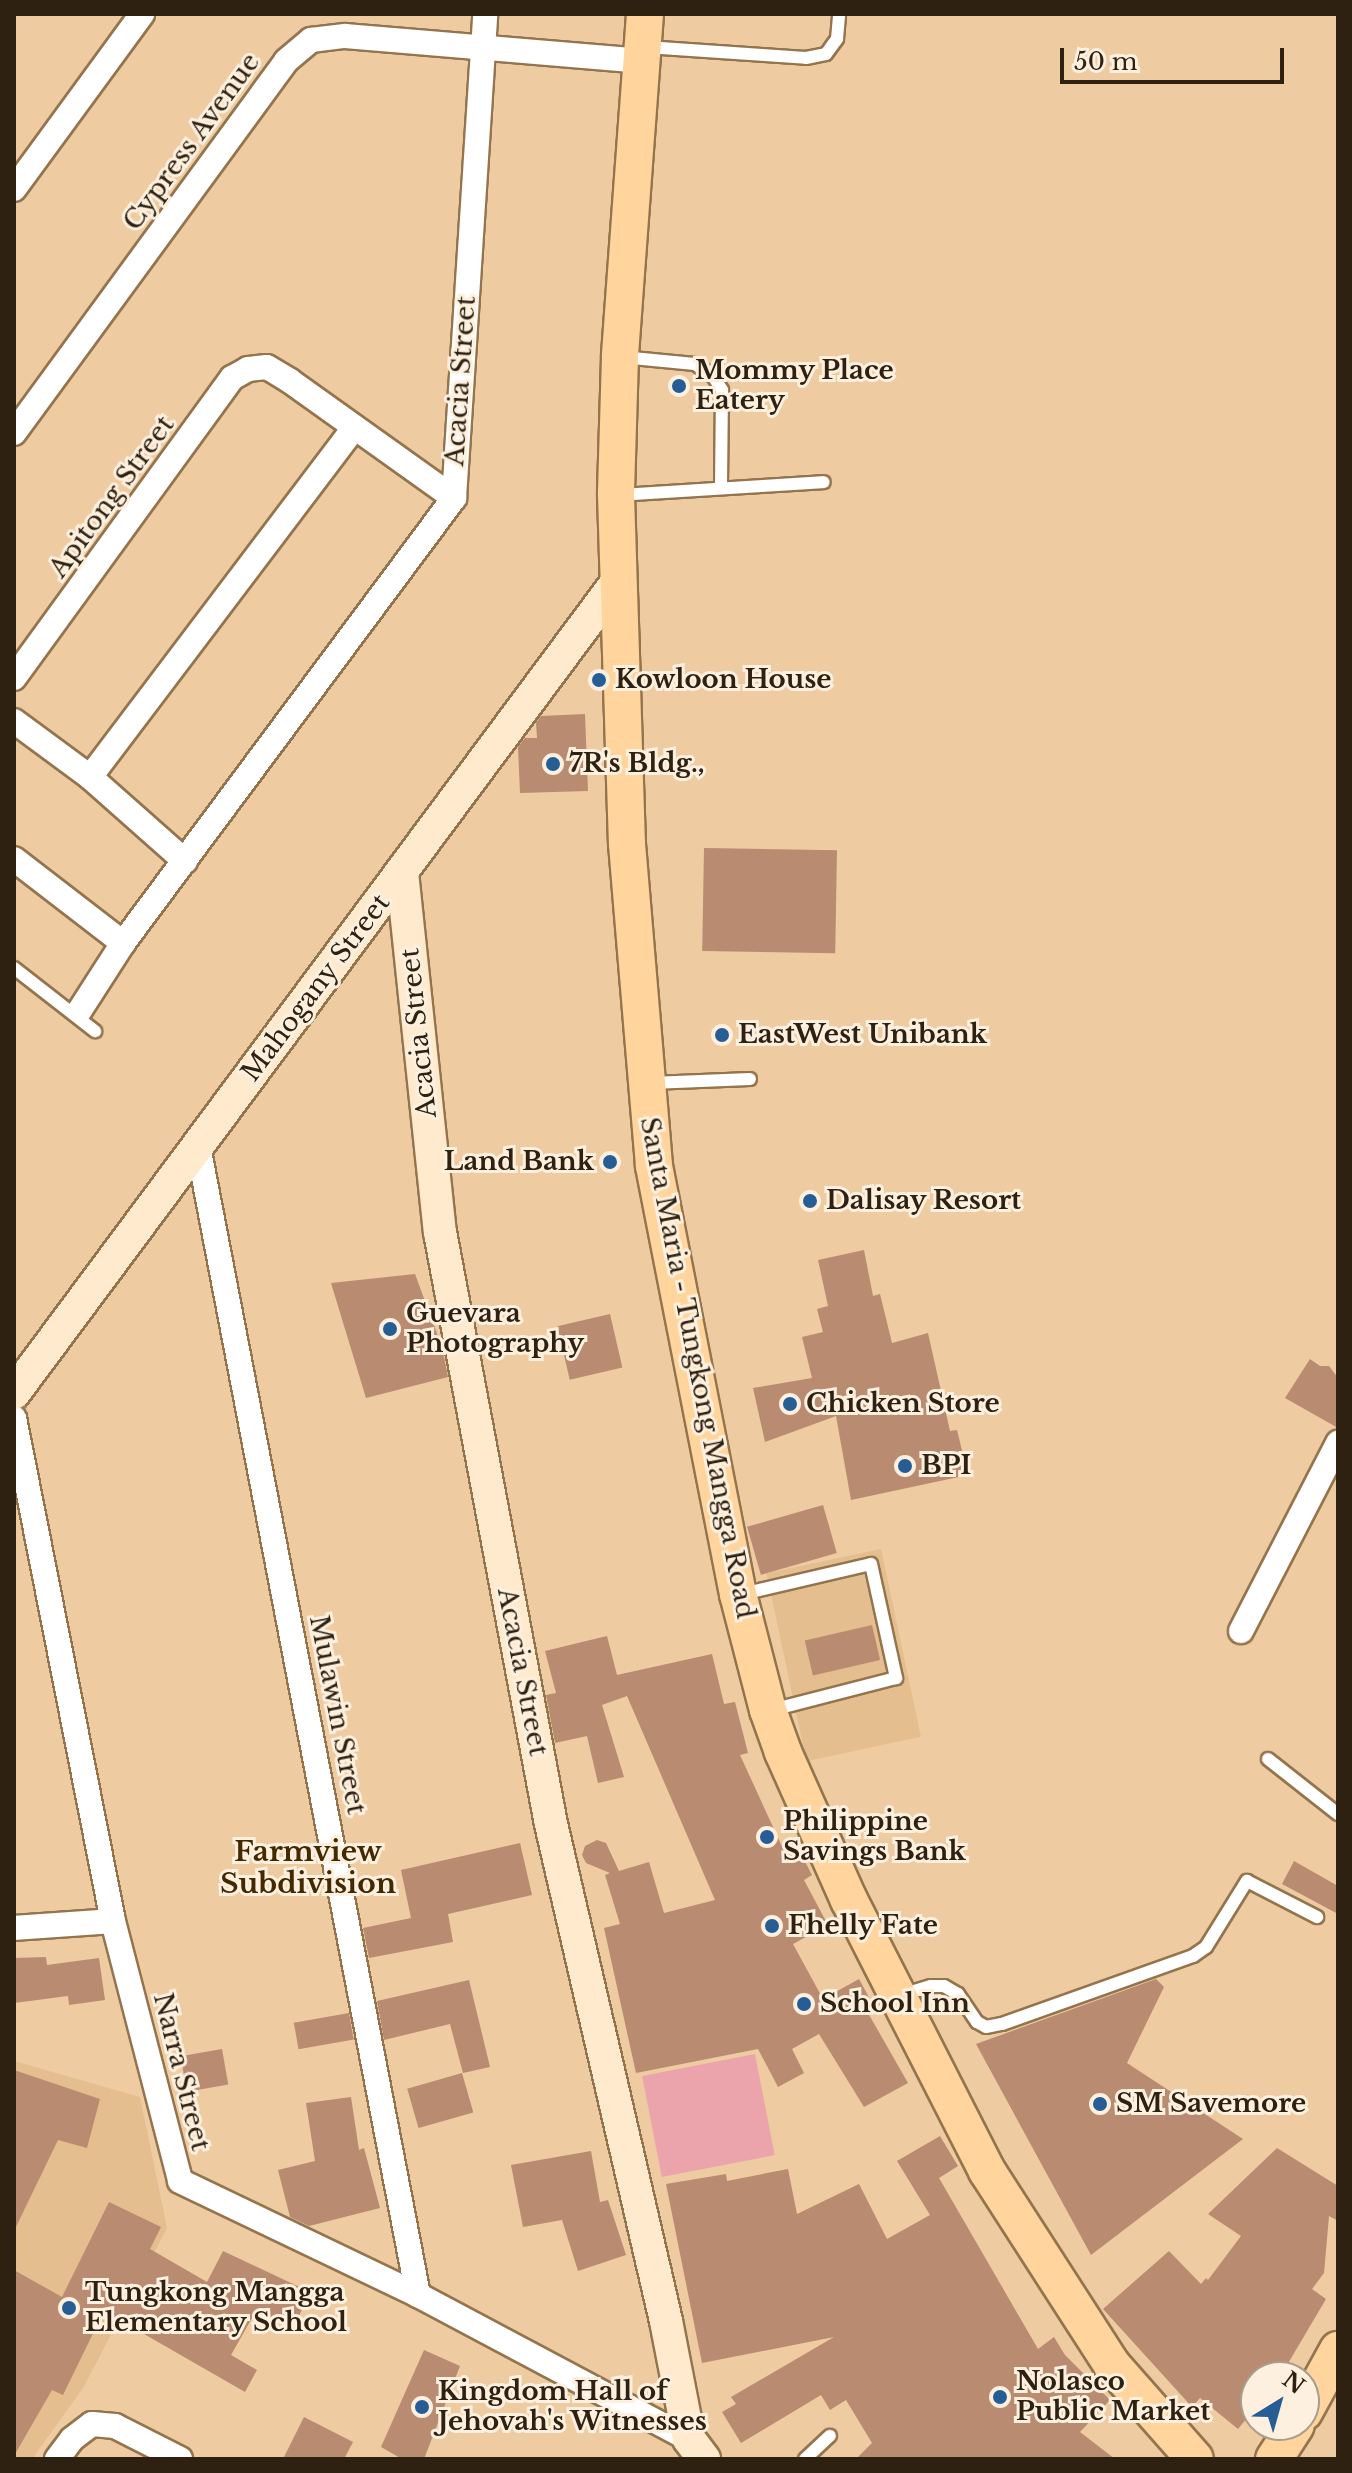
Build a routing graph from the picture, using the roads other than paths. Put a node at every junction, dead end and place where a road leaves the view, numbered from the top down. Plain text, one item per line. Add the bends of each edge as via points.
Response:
1 (142, 14) edge
2 (485, 14) edge
3 (839, 14) edge
4 (643, 41) edge
5 (483, 47) junction
6 (14, 189) edge
7 (620, 357) junction
8 (354, 428) junction
9 (14, 433) edge
10 (824, 482) dead end
11 (721, 488) junction
12 (616, 495) junction
13 (454, 498) junction
14 (617, 582) junction
15 (14, 678) edge
16 (14, 721) edge
17 (90, 777) junction
18 (14, 859) edge
19 (185, 861) junction
20 (402, 872) junction
21 (123, 943) junction
22 (14, 968) edge
23 (80, 1010) dead end
24 (95, 1031) dead end
25 (750, 1079) dead end
26 (644, 1083) junction
27 (198, 1146) junction
28 (14, 1393) edge
29 (14, 1418) edge
30 (1338, 1443) edge
31 (738, 1594) junction
32 (1241, 1631) dead end
33 (768, 1710) junction
34 (1268, 1759) dead end
35 (1338, 1814) edge
36 (1317, 1917) dead end
37 (113, 1921) junction
38 (14, 1928) edge
39 (898, 1996) junction
40 (418, 2295) junction
41 (1338, 2350) edge
42 (1320, 2383) edge
43 (830, 2436) dead end
44 (1286, 2441) edge
45 (696, 2449) edge
46 (57, 2459) edge
47 (180, 2459) edge
48 (805, 2459) edge
49 (1195, 2459) edge
50 (1274, 2459) edge

1 - 6 street
2 - 5 street, Acacia Street
3 - 4 lane via 837,39 826,54 806,58
4 - 5 street, Cypress Avenue
4 - 7 main road, Santa Maria - Tungkong Mangga Road
5 - 9 street, Cypress Avenue via 345,36 311,40 294,54
5 - 13 street, Acacia Street
7 - 11 lane via 695,364 713,376 722,390
7 - 12 main road, Santa Maria - Tungkong Mangga Road
8 - 13 street
8 - 15 street, Apitong Street via 267,367 232,378
8 - 17 street
10 - 11 lane
11 - 12 lane
12 - 14 main road, Santa Maria - Tungkong Mangga Road
13 - 19 street, Acacia Street
14 - 20 street, Mahogany Street
14 - 26 main road, Santa Maria - Tungkong Mangga Road via 627,844
16 - 17 street
17 - 19 street
18 - 21 street
19 - 21 street, Acacia Street
20 - 27 street, Mahogany Street
20 - 45 street, Acacia Street via 443,1248 551,1824
21 - 23 street, Acacia Street
22 - 24 lane
25 - 26 lane
26 - 31 main road, Santa Maria - Tungkong Mangga Road via 656,1179
27 - 28 street, Mahogany Street
27 - 40 street, Mulawin Street
29 - 37 street, Narra Street
30 - 32 street
31 - 33 main road, Santa Maria - Tungkong Mangga Road
31 - 33 lane via 871,1564 896,1678
33 - 39 main road, Santa Maria - Tungkong Mangga Road via 849,1900
34 - 35 lane
36 - 39 lane via 1247,1881 1206,1947 1193,1956 1002,2024 986,2027 977,2022 958,1994 944,1986
37 - 38 street
37 - 40 street, Narra Street via 180,2181
39 - 49 main road, Santa Maria - Tungkong Mangga Road via 987,2171 1104,2354
40 - 45 street, Narra Street
41 - 42 main road
43 - 48 lane
44 - 50 main road
46 - 47 street via 92,2424 115,2426

